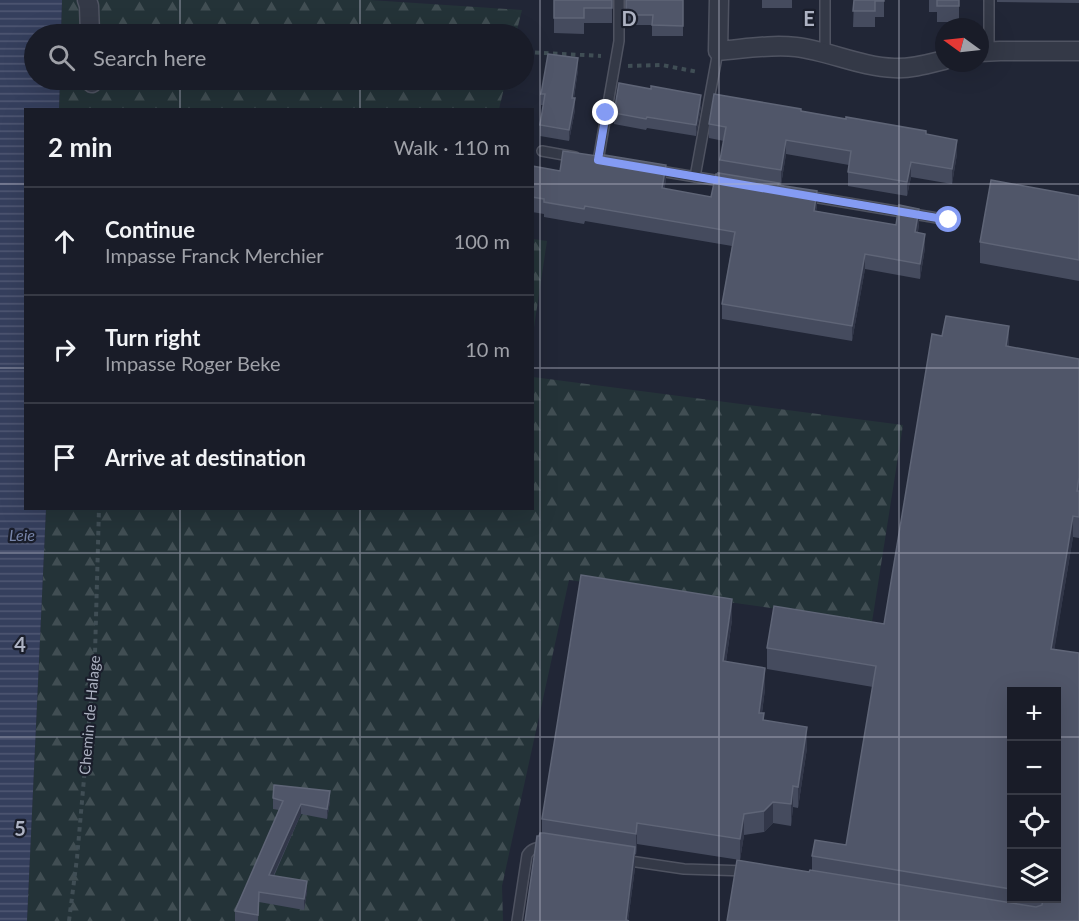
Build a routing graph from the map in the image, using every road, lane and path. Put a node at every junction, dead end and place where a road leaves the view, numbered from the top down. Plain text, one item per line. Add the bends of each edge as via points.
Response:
1 (87, 0) edge
2 (619, 0) edge
3 (719, 0) edge
4 (825, 0) edge
5 (989, 0) edge
6 (988, 18) edge
7 (89, 24) edge
8 (718, 51) junction
9 (1079, 51) edge
10 (989, 52) edge
11 (534, 53) edge
12 (825, 53) junction
13 (615, 62) junction
14 (935, 62) edge
15 (714, 75) junction
16 (542, 151) dead end
17 (598, 160) junction
18 (609, 162) edge
19 (641, 168) edge
20 (695, 177) junction
21 (741, 185) edge
22 (799, 195) edge
23 (949, 220) dead end
24 (99, 510) edge
25 (555, 849) edge
26 (614, 858) edge
27 (757, 872) edge
28 (69, 921) edge
29 (517, 921) edge

1 - 7 street
2 - 13 lane
3 - 8 street
4 - 12 lane
5 - 6 lane
8 - 12 street via 777,45
8 - 15 lane
9 - 10 street
11 - 13 path
12 - 14 street via 895,68
13 - 15 path via 662,65
13 - 17 lane
15 - 20 lane
16 - 17 lane
17 - 18 lane
19 - 20 lane
20 - 21 lane
22 - 23 lane
24 - 28 path, Chemin de Halage via 95,654
25 - 29 lane via 538,847 527,855
26 - 27 lane via 684,869

